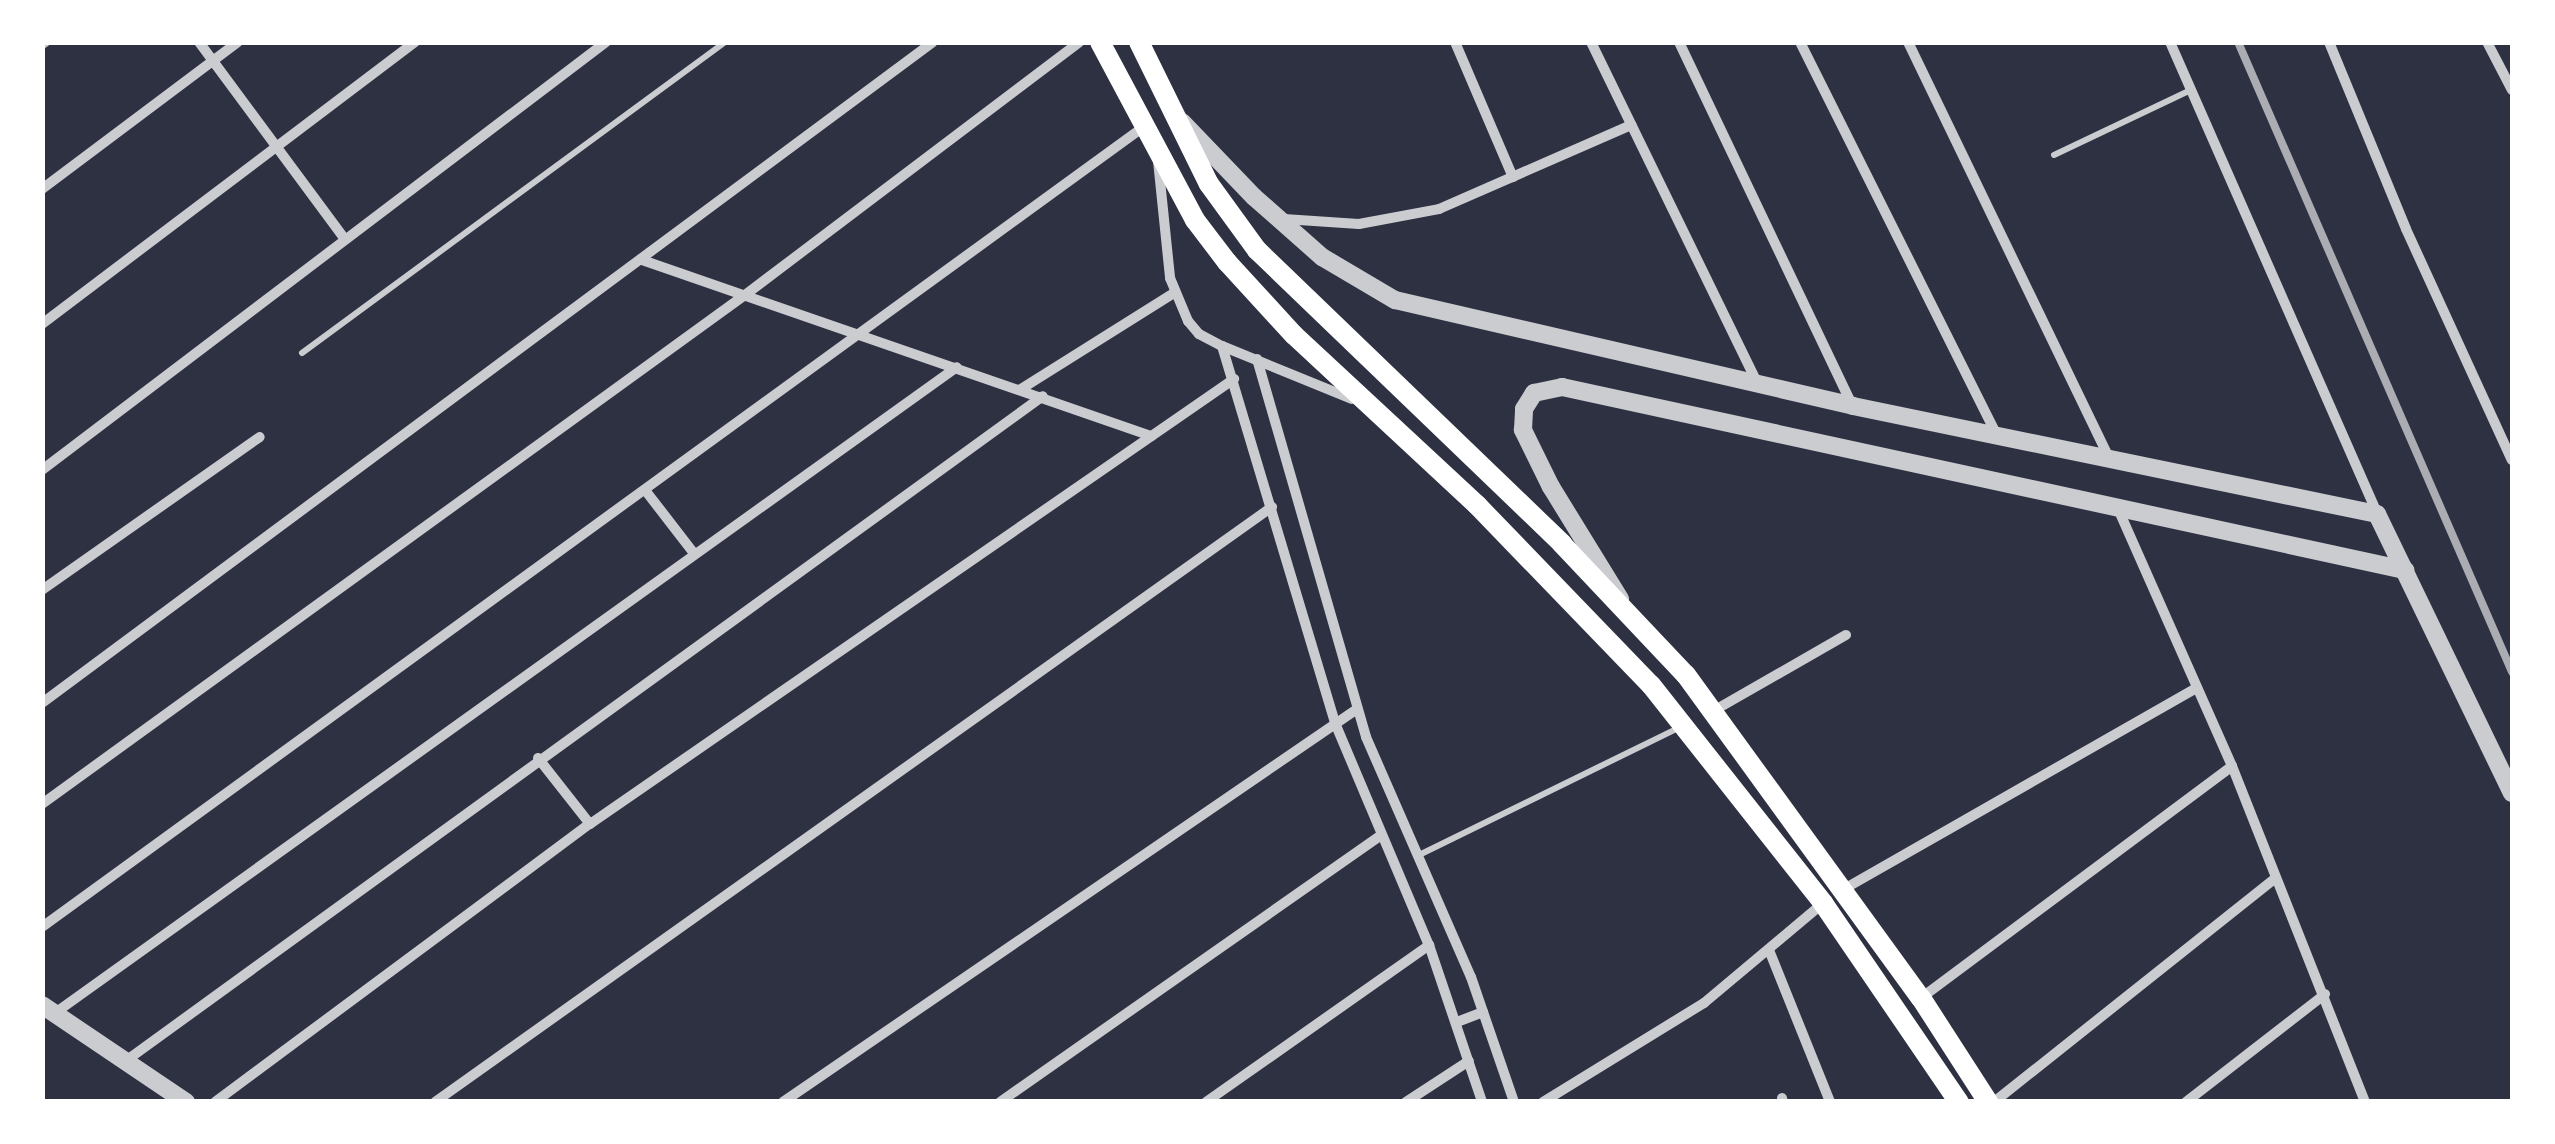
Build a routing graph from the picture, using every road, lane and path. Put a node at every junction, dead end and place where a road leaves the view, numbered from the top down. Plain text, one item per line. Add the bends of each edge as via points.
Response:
1 (199, 42) edge
2 (238, 42) edge
3 (416, 42) edge
4 (606, 42) edge
5 (724, 42) edge
6 (933, 42) edge
7 (1079, 42) edge
8 (1100, 42) edge
9 (1139, 42) edge
10 (1455, 42) edge
11 (1591, 42) edge
12 (1679, 42) edge
13 (1800, 42) edge
14 (1908, 42) edge
15 (2170, 42) edge
16 (2329, 42) edge
17 (2487, 42) edge
18 (213, 61) junction
19 (2191, 90) junction
20 (2512, 90) edge
21 (1171, 111) junction
22 (1631, 125) junction
23 (1142, 128) junction
24 (277, 147) junction
25 (1157, 153) junction
26 (2054, 155) dead end
27 (1513, 176) junction
28 (42, 189) edge
29 (1278, 218) junction
30 (345, 238) junction
31 (642, 260) junction
32 (1174, 292) junction
33 (745, 295) junction
34 (42, 324) edge
35 (860, 334) junction
36 (1222, 346) junction
37 (302, 353) dead end
38 (1256, 359) junction
39 (957, 367) junction
40 (1234, 379) junction
41 (1756, 380) junction
42 (1021, 389) junction
43 (1043, 396) junction
44 (1853, 406) junction
45 (1376, 409) junction
46 (1272, 411) junction
47 (1246, 417) junction
48 (1151, 436) junction
49 (1998, 436) junction
50 (260, 437) dead end
51 (2109, 458) junction
52 (2512, 460) edge
53 (42, 470) edge
54 (645, 490) junction
55 (1272, 507) junction
56 (2119, 511) junction
57 (2377, 514) junction
58 (693, 552) junction
59 (2405, 570) junction
60 (42, 590) edge
61 (1625, 608) junction
62 (1846, 635) dead end
63 (2196, 688) junction
64 (42, 703) edge
65 (1357, 709) junction
66 (1715, 710) junction
67 (1335, 723) junction
68 (1684, 725) junction
69 (538, 758) junction
70 (2232, 766) junction
71 (2512, 793) edge
72 (42, 804) edge
73 (590, 824) junction
74 (1380, 836) junction
75 (1416, 856) junction
76 (2276, 878) junction
77 (1844, 890) junction
78 (1823, 903) junction
79 (42, 928) edge
80 (1429, 945) junction
81 (1769, 950) junction
82 (2325, 994) junction
83 (1921, 998) junction
84 (49, 1009) edge
85 (1483, 1012) junction
86 (1457, 1022) junction
87 (127, 1060) junction
88 (1470, 1061) junction
89 (186, 1102) edge
90 (215, 1102) edge
91 (435, 1102) edge
92 (783, 1102) edge
93 (1000, 1102) edge
94 (1206, 1102) edge
95 (1406, 1102) edge
96 (1482, 1102) edge
97 (1514, 1102) edge
98 (1543, 1102) edge
99 (1830, 1102) edge
100 (1959, 1102) edge
101 (1991, 1102) edge
102 (2186, 1102) edge
103 (2365, 1102) edge

1 - 18 street
2 - 18 street
3 - 24 street
4 - 30 street
5 - 37 lane
6 - 31 street
7 - 33 street
8 - 23 main road
9 - 21 main road
10 - 27 street
11 - 22 street
12 - 44 street
13 - 49 street
14 - 51 street
15 - 19 street
16 - 52 street
17 - 20 street
18 - 24 street
18 - 28 street
19 - 26 lane
19 - 57 street
21 - 29 street
21 - 61 main road via 1232,218 1284,280
22 - 27 street
22 - 41 street
23 - 25 main road
23 - 35 street
24 - 30 street
24 - 34 street
25 - 32 street
25 - 45 main road via 1227,262
27 - 29 street via 1400,219
29 - 41 street via 1322,256 1395,300
30 - 53 street
31 - 33 street
31 - 64 street
32 - 36 street via 1199,334
32 - 42 street
33 - 35 street
33 - 72 street
35 - 39 street
35 - 54 street
36 - 38 street
36 - 40 street
38 - 45 street
38 - 46 street
39 - 42 street
39 - 58 street
40 - 47 street
40 - 48 street
41 - 44 street
42 - 43 street
43 - 48 street
43 - 69 street
44 - 49 street
45 - 68 main road via 1565,594
46 - 47 street
46 - 65 street
47 - 55 street
48 - 73 street
49 - 51 street
50 - 60 street
51 - 57 street
54 - 58 street
54 - 79 street
55 - 67 street
55 - 91 street
56 - 59 street
56 - 61 street via 1562,387 1534,393 1524,409 1523,430
56 - 63 street
57 - 59 street
58 - 84 street via 380,783
59 - 71 street
61 - 66 main road
62 - 66 street
63 - 70 street
63 - 77 street
65 - 67 street
65 - 75 street
66 - 77 main road
67 - 74 street
67 - 92 street
68 - 75 lane
68 - 78 main road
69 - 73 street
69 - 87 street
70 - 76 street
70 - 83 street
73 - 90 street
74 - 80 street
74 - 93 street
75 - 85 street
76 - 82 street
76 - 101 street
77 - 83 main road
78 - 81 street
78 - 100 main road
80 - 86 street
80 - 94 street
81 - 98 street via 1681,1019
81 - 99 street
82 - 102 street
82 - 103 street
83 - 101 main road
84 - 87 street
85 - 86 street
85 - 97 street
86 - 88 street
87 - 89 street
88 - 95 street
88 - 96 street

